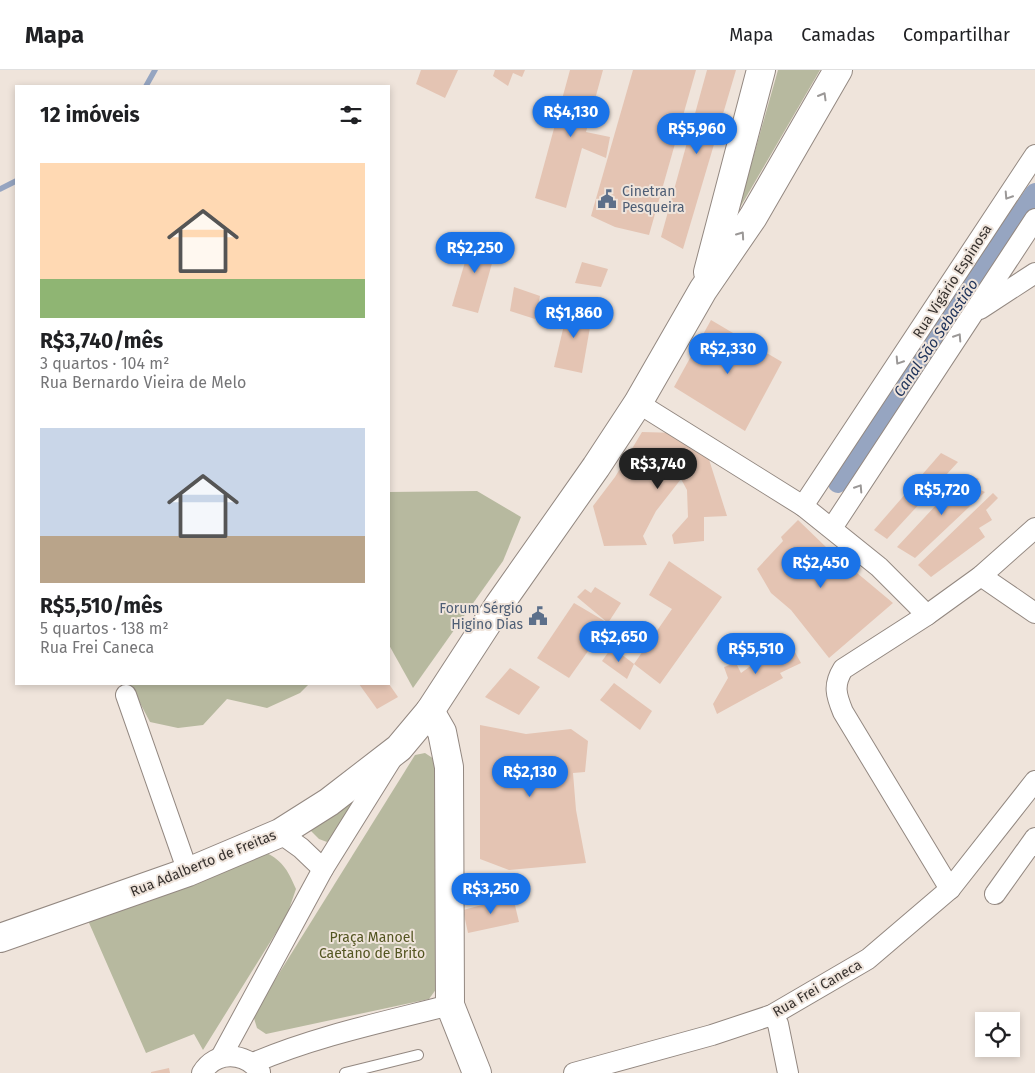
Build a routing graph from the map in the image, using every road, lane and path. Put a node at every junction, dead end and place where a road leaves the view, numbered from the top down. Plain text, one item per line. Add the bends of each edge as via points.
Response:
1 (761, 70) edge
2 (838, 70) edge
3 (1035, 155) edge
4 (1035, 219) edge
5 (1035, 273) edge
6 (703, 290) junction
7 (974, 313) junction
8 (638, 403) junction
9 (803, 506) junction
10 (832, 528) junction
11 (1035, 528) edge
12 (981, 576) junction
13 (1035, 613) edge
14 (927, 615) junction
15 (126, 695) dead end
16 (430, 711) junction
17 (399, 748) junction
18 (1032, 795) edge
19 (280, 834) junction
20 (1035, 838) edge
21 (323, 869) junction
22 (188, 872) junction
23 (950, 888) junction
24 (995, 894) dead end
25 (0, 938) edge
26 (450, 1005) junction
27 (772, 1015) junction
28 (418, 1055) dead end
29 (221, 1057) junction
30 (257, 1068) edge
31 (786, 1072) edge
32 (202, 1073) edge
33 (346, 1073) edge
34 (477, 1073) edge
35 (574, 1073) edge

1 - 6 main road
6 -> 2 main road via 753,217
3 -> 9 street, Rua Vigário Espinosa
4 - 7 street
5 - 7 street
6 - 8 main road, Rua Adalberto de Freitas
10 -> 7 street
8 - 9 street
8 - 16 main road, Rua Adalberto de Freitas
9 - 10 street
10 - 14 street via 879,567
11 - 12 street
12 - 13 street
12 - 14 street
14 - 23 street via 843,669 837,679 836,694 843,712
15 - 22 street
16 - 17 main road, Rua Adalberto de Freitas
16 - 26 main road via 442,732 449,767
17 - 19 main road, Rua Adalberto de Freitas via 329,802
17 - 21 street
18 - 23 street, Rua Frei Caneca
19 - 21 street
19 - 22 main road, Rua Adalberto de Freitas
20 - 24 street
21 - 29 street
22 - 25 main road, Rua Adalberto de Freitas
23 - 27 street, Rua Frei Caneca via 868,959
26 - 30 street via 282,1050
26 - 34 main road
27 - 31 street via 778,1024
27 - 35 street, Rua Frei Caneca
28 - 33 lane
29 - 30 street via 238,1056
29 - 32 street via 207,1065

